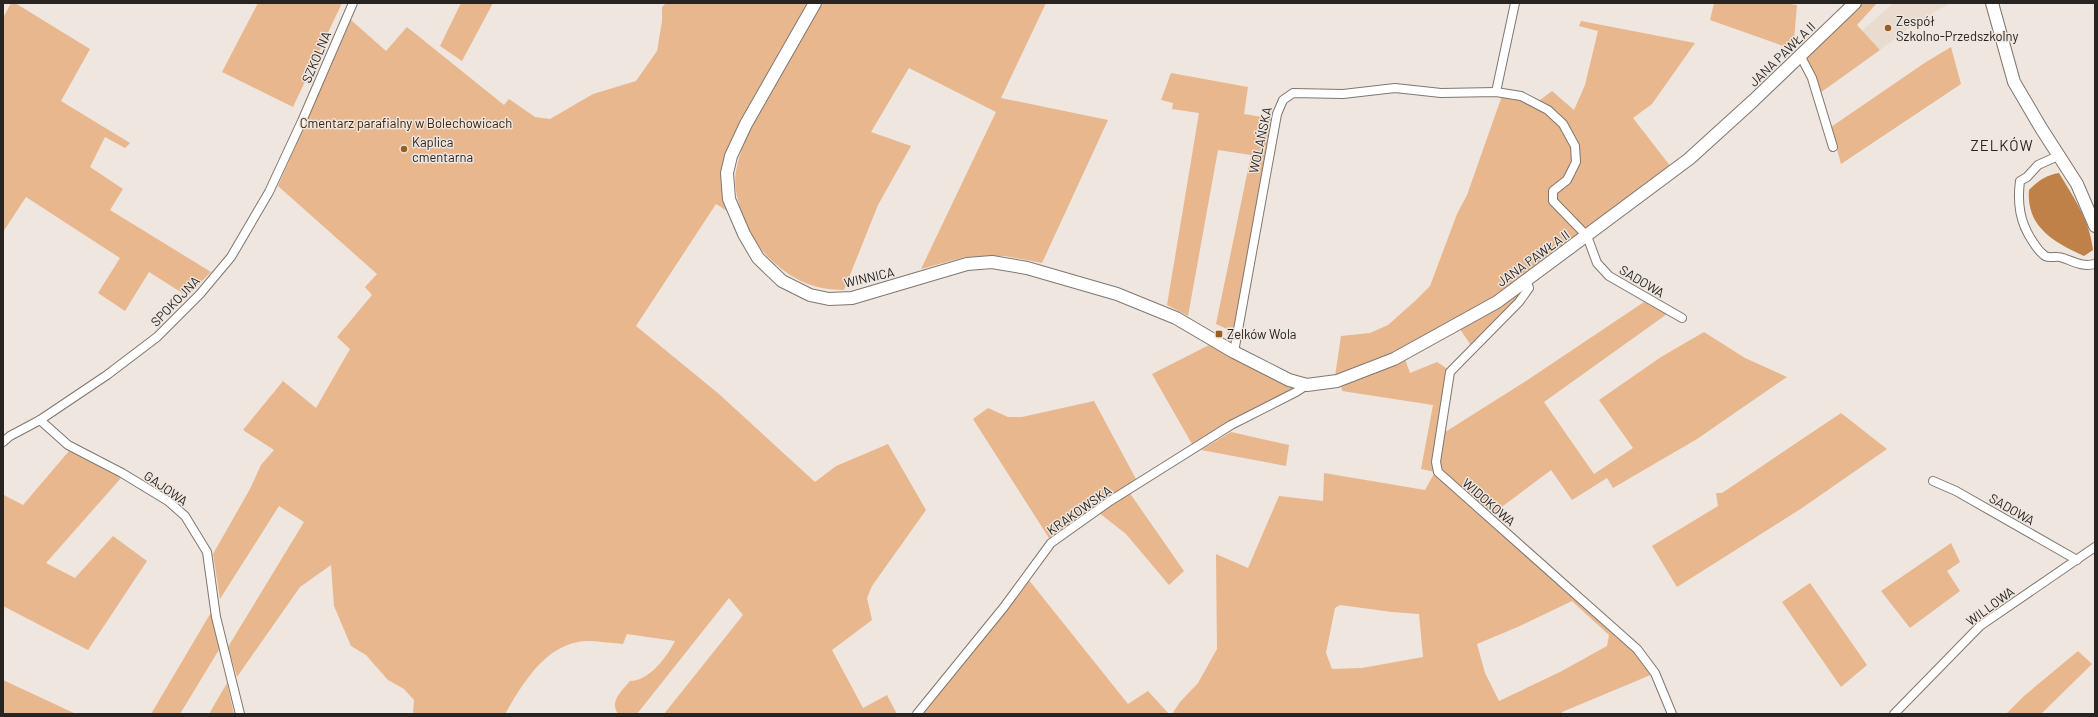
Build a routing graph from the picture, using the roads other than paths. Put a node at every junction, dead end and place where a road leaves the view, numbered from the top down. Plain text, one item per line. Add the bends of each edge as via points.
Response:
1 (353, 3) edge
2 (815, 3) edge
3 (1515, 3) edge
4 (1855, 3) edge
5 (1992, 3) edge
6 (1800, 55) junction
7 (1496, 92) junction
8 (302, 121) joint
9 (1833, 147) dead end
10 (2060, 156) junction
11 (2095, 226) edge
12 (1587, 236) junction
13 (2095, 264) edge
14 (1526, 280) junction
15 (1176, 318) joint
16 (1682, 318) dead end
17 (1234, 352) junction
18 (1307, 385) junction
19 (40, 420) junction
20 (3, 442) edge
21 (1933, 481) dead end
22 (2095, 547) edge
23 (2077, 560) junction
24 (240, 714) edge
25 (917, 714) edge
26 (1672, 714) edge
27 (1894, 714) edge

1 - 8 street, SZKOLNA
2 - 15 street, WINNICA via 746,124 731,156 727,173 727,190 732,209 758,258 770,272 810,295 852,298 967,264 992,262 1027,268 1109,292
3 - 7 street
4 - 6 street, JANA PAWŁA II
5 - 10 street via 2014,82
6 - 9 street via 1812,78
6 - 12 street, JANA PAWŁA II via 1689,160
7 - 12 street, WOLAŃSKA via 1521,96 1548,110 1563,124 1576,146 1576,162 1567,180 1553,191 1553,201
7 - 17 street, WOLAŃSKA via 1442,93 1395,88 1343,94 1293,93 1283,100 1277,114 1270,149
8 - 19 street, SPOKOJNA via 265,200 231,257 200,294 142,349
10 - 11 street via 2078,184
10 - 13 street via 2038,165 2020,181 2019,211 2024,229 2046,256 2059,256 2086,266
12 - 14 street, JANA PAWŁA II
12 - 16 street, SADOWA via 1597,263 1609,276
14 - 18 street, JANA PAWŁA II via 1497,302 1394,359 1337,381
14 - 26 street, WIDOKOWA via 1529,288 1519,302 1450,372 1436,462 1438,472 1637,649 1655,673
15 - 17 street, JANA PAWŁA II
17 - 18 street, JANA PAWŁA II via 1289,380
18 - 25 street, KRAKOWSKA via 1231,425 1110,501 1051,543 1004,607
19 - 20 street, SPOKOJNA
19 - 24 street, GAJOWA via 68,445 122,472 180,510 185,516 207,552 216,616
21 - 23 street, SADOWA via 1956,491
22 - 23 street, WILLOWA
23 - 27 street, WILLOWA via 1980,626

